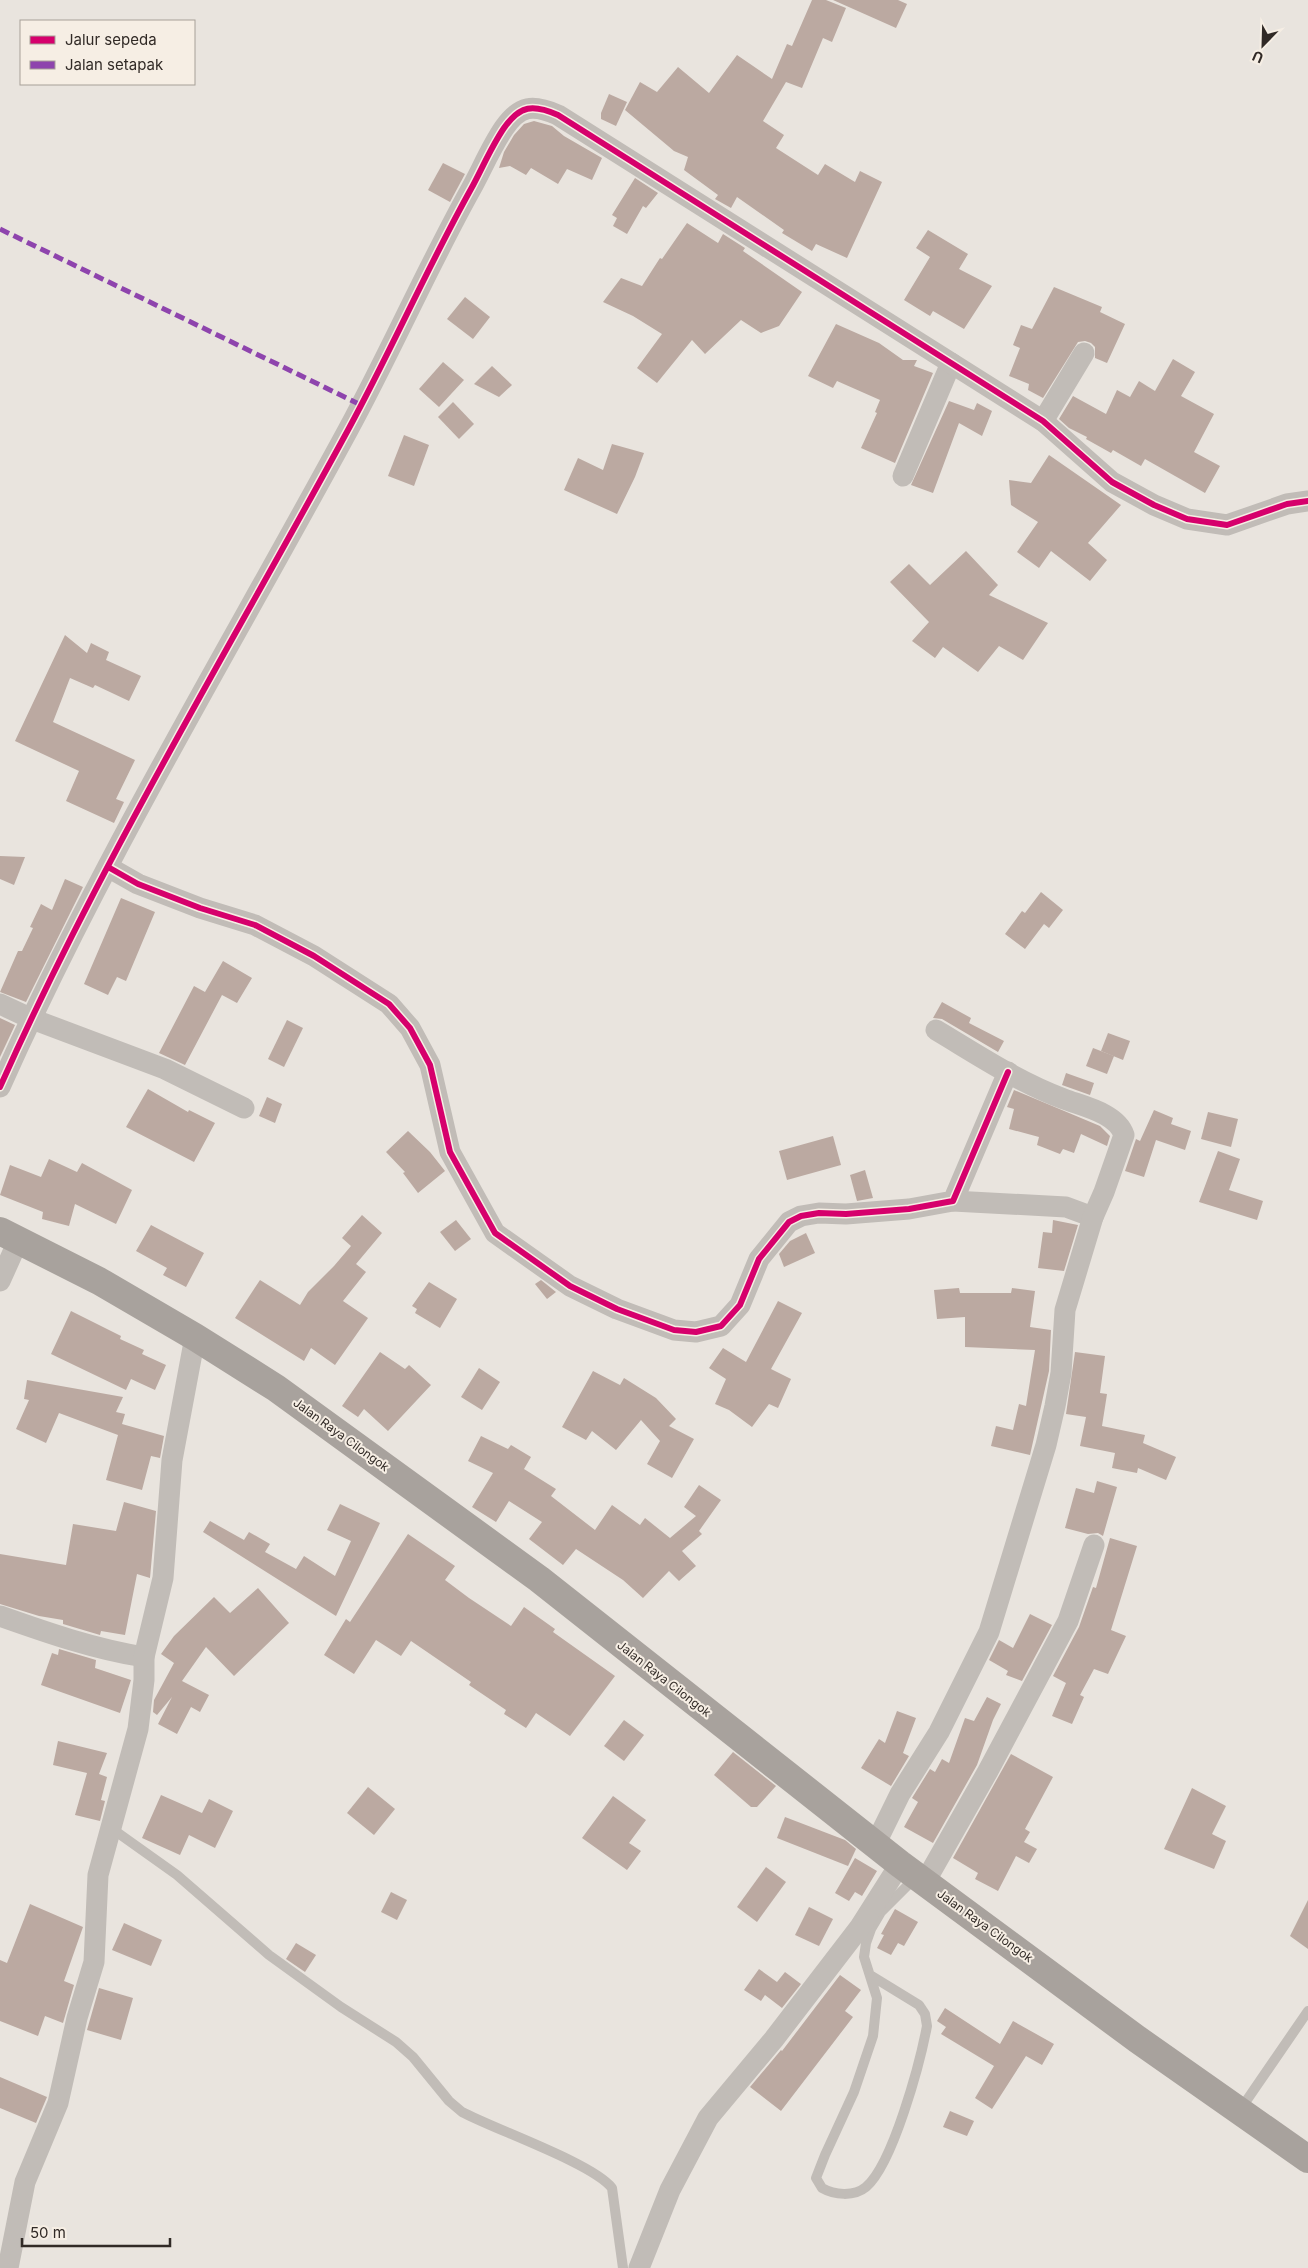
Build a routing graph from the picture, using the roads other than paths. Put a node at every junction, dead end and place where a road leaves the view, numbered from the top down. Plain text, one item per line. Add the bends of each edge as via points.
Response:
1 (1084, 352) dead end
2 (951, 363) junction
3 (1043, 422) junction
4 (902, 476) dead end
5 (1308, 501) edge
6 (108, 867) junction
7 (0, 1004) edge
8 (32, 1019) junction
9 (936, 1030) dead end
10 (1008, 1072) junction
11 (0, 1087) edge
12 (244, 1108) dead end
13 (953, 1201) junction
14 (1093, 1217) junction
15 (9, 1236) edge
16 (0, 1281) edge
17 (195, 1337) junction
18 (1094, 1545) dead end
19 (0, 1616) edge
20 (144, 1657) junction
21 (111, 1828) junction
22 (875, 1845) junction
23 (914, 1874) junction
24 (870, 1975) junction
25 (1308, 2011) edge
26 (1239, 2110) junction
27 (1308, 2159) edge
28 (8, 2268) edge
29 (624, 2268) edge
30 (640, 2268) edge

1 - 3 street
2 - 3 street
2 - 4 street
2 - 6 street via 558,115 530,107 518,113 504,128 362,405 143,797
3 - 5 street via 1112,482 1187,519 1227,525 1288,504
6 - 8 street
6 - 13 street via 138,884 200,908 255,924 314,956 388,1004 410,1028 430,1065 450,1152 495,1233 570,1286 617,1309 674,1330 696,1332 721,1326 740,1305 760,1259 789,1222 819,1213 909,1209
7 - 8 street
8 - 11 street
8 - 12 street via 165,1069
9 - 10 street
10 - 13 street
10 - 14 street via 1054,1095 1097,1111 1120,1127 1124,1135
13 - 14 street via 1066,1207
14 - 22 street via 1065,1310 1061,1373 1046,1445 989,1632 939,1732 900,1794
15 - 16 street
15 - 17 highway, Jalan Raya Cilongok via 98,1281
17 - 20 street via 172,1460 163,1578
17 - 22 highway, Jalan Raya Cilongok via 276,1388 539,1580
18 - 23 street via 1068,1621 988,1771
19 - 20 street via 104,1651
20 - 21 street via 138,1729
21 - 28 street via 98,1875 94,1962 77,2018 58,2103 25,2182
21 - 29 lane via 177,1875 269,1955 396,2042 462,2112 606,2180 614,2196
22 - 23 highway, Jalan Raya Cilongok
23 - 24 lane via 881,1912 871,1929 864,1957
23 - 26 highway, Jalan Raya Cilongok
23 - 30 street via 860,1927 708,2118 670,2190
24 - 24 lane via 877,1998 873,2036 854,2092 817,2173 822,2188 841,2193 854,2194 873,2180 891,2147 909,2098 927,2026 919,2005
25 - 26 lane
26 - 27 highway, Jalan Raya Cilongok

